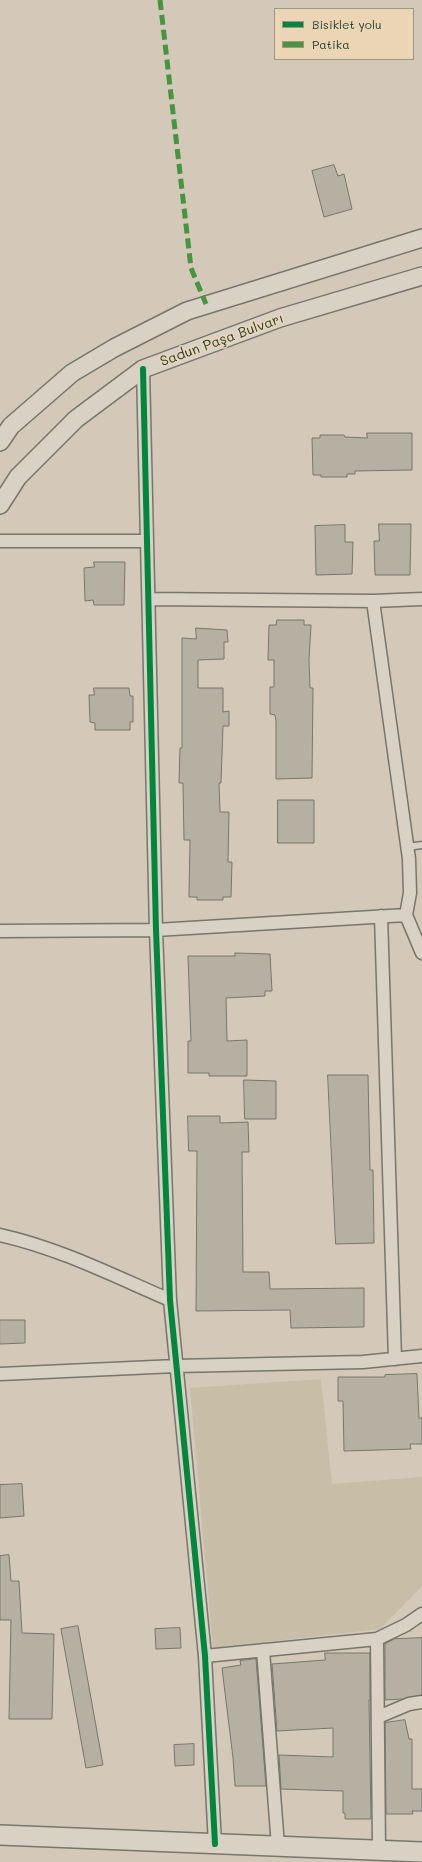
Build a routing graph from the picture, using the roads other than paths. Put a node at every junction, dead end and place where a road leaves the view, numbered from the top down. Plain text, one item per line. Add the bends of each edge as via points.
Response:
1 (422, 238) edge
2 (422, 276) edge
3 (143, 369) junction
4 (0, 442) edge
5 (0, 505) edge
6 (0, 541) edge
7 (147, 541) junction
8 (148, 600) junction
9 (422, 600) edge
10 (373, 602) junction
11 (422, 845) edge
12 (407, 847) junction
13 (406, 915) junction
14 (381, 916) junction
15 (156, 930) junction
16 (0, 931) edge
17 (422, 953) edge
18 (0, 1234) edge
19 (170, 1300) junction
20 (422, 1356) edge
21 (395, 1359) junction
22 (176, 1366) junction
23 (0, 1374) edge
24 (422, 1614) edge
25 (377, 1639) junction
26 (263, 1650) junction
27 (204, 1656) junction
28 (422, 1702) edge
29 (378, 1717) junction
30 (0, 1835) edge
31 (215, 1844) junction
32 (278, 1846) junction
33 (379, 1850) junction
34 (422, 1852) edge

1 - 4 main road via 187,311 114,348 72,373 11,426
2 - 3 main road, Sadun Paşa Bulvarı via 280,318
3 - 5 main road, Sadun Paşa Bulvarı via 76,419 18,477
3 - 7 street
6 - 7 street
7 - 8 street
8 - 10 street
8 - 15 street
9 - 10 street
10 - 12 street
11 - 12 lane
12 - 13 street via 410,893
13 - 14 street
13 - 17 street
14 - 15 street
14 - 21 street
15 - 16 street
15 - 19 street
18 - 19 street via 60,1252
19 - 22 street
20 - 21 street
21 - 22 street
22 - 23 street
22 - 27 street
24 - 25 street
25 - 26 street
25 - 29 street
26 - 27 street
26 - 32 street
27 - 31 street
28 - 29 street via 409,1704
29 - 33 street
30 - 31 highway
31 - 32 highway
32 - 33 highway
33 - 34 highway

